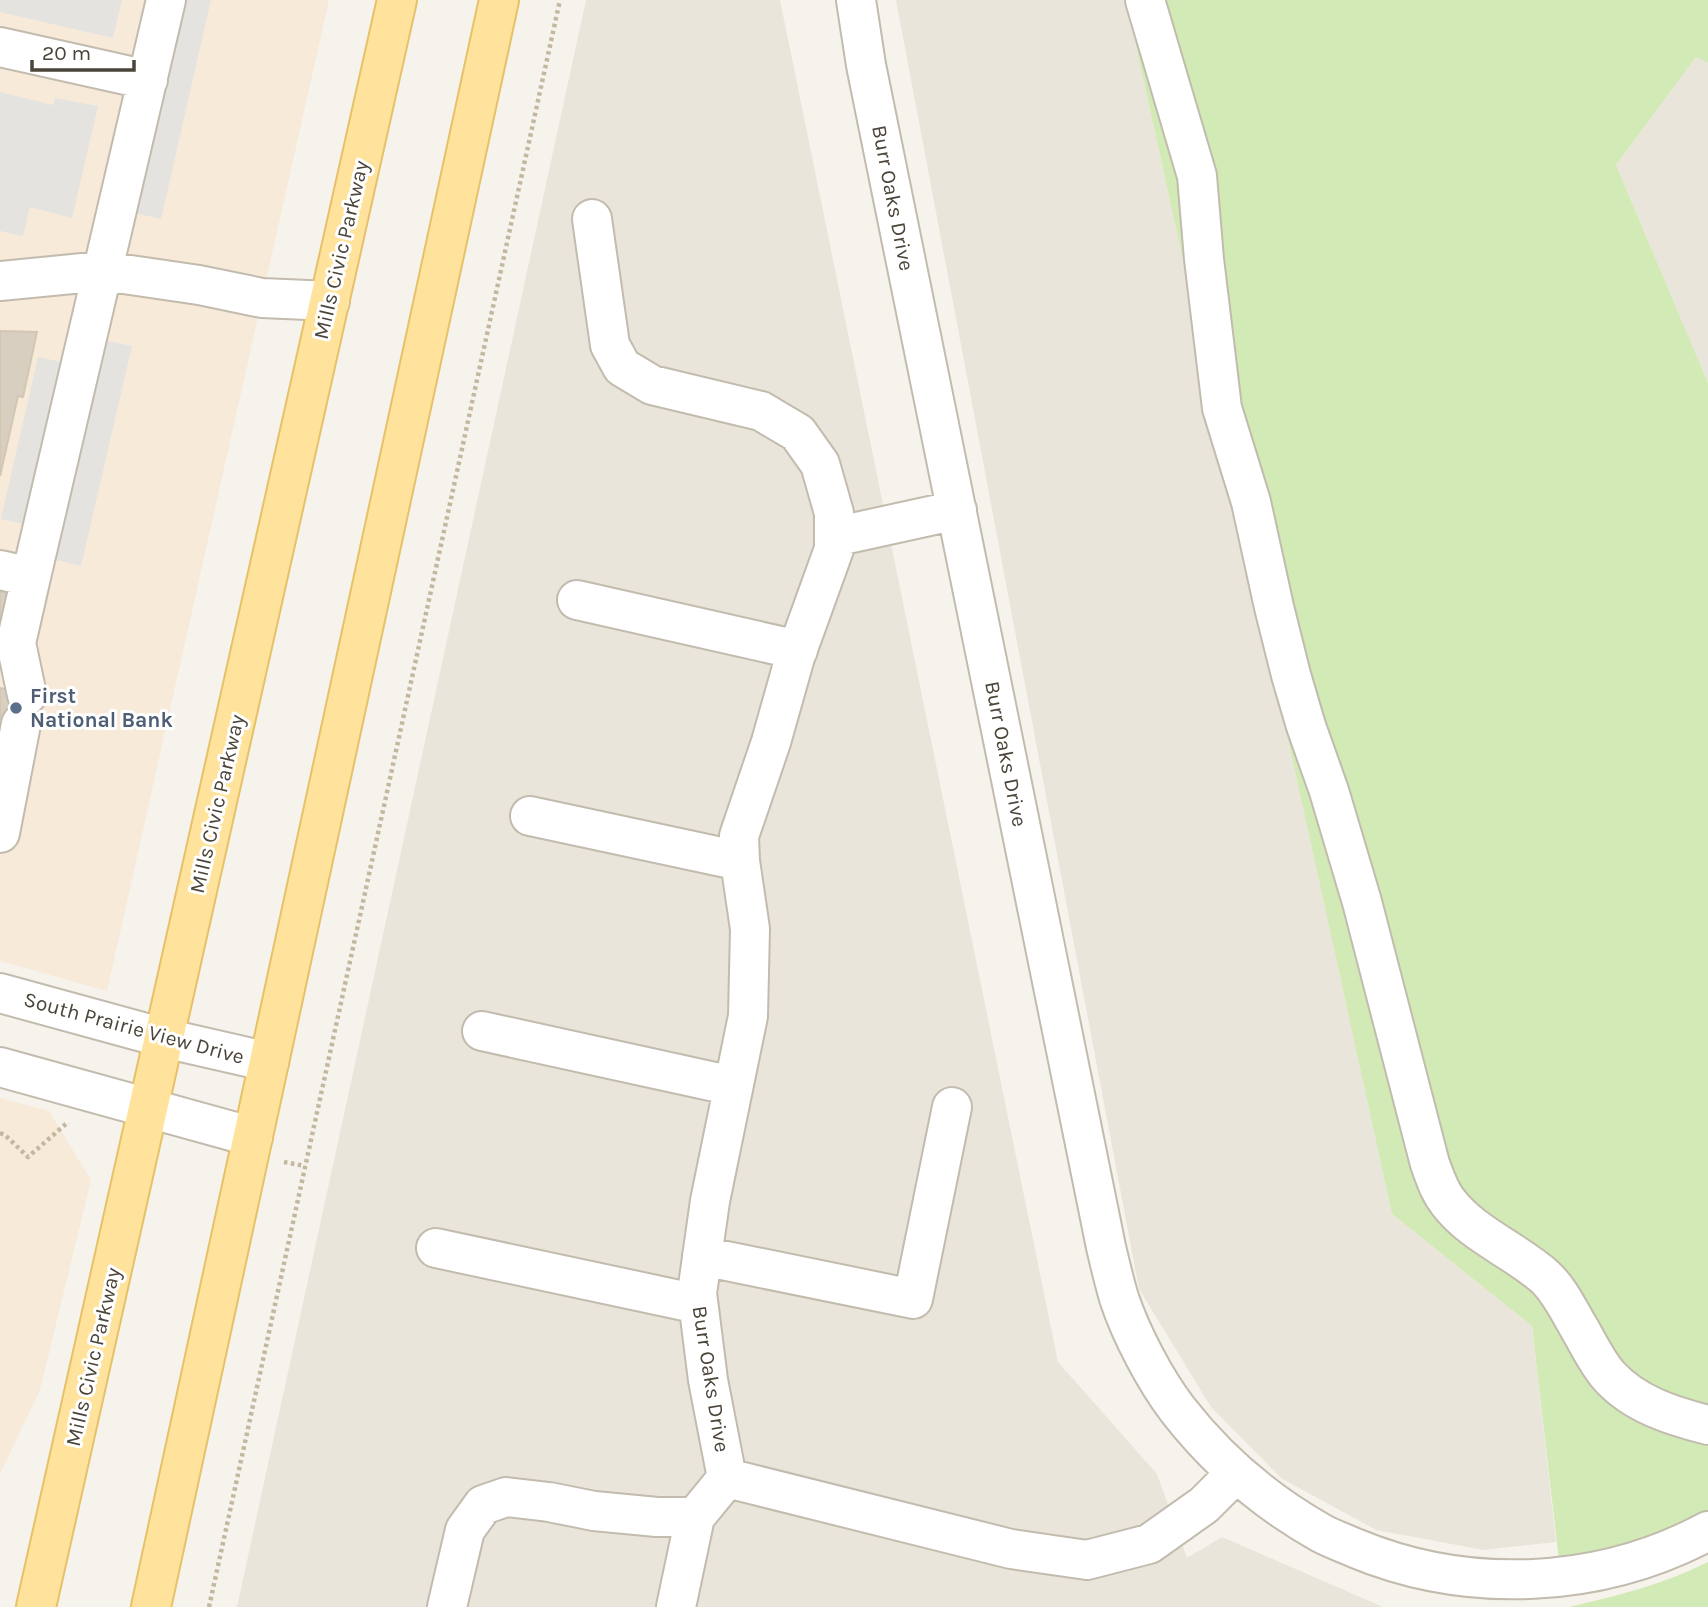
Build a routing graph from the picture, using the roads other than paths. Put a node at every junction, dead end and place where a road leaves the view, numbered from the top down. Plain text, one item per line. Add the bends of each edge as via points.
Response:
1 (166, 0) edge
2 (397, 0) edge
3 (499, 0) edge
4 (856, 0) edge
5 (1145, 0) edge
6 (0, 47) edge
7 (148, 80) junction
8 (592, 219) dead end
9 (103, 271) junction
10 (0, 281) edge
11 (330, 301) junction
12 (957, 510) junction
13 (834, 537) junction
14 (15, 574) edge
15 (577, 600) dead end
16 (798, 650) junction
17 (530, 816) dead end
18 (0, 833) edge
19 (740, 861) junction
20 (0, 993) edge
21 (482, 1031) dead end
22 (164, 1038) junction
23 (269, 1062) junction
24 (0, 1067) edge
25 (733, 1086) junction
26 (952, 1107) dead end
27 (149, 1109) junction
28 (253, 1137) junction
29 (436, 1248) dead end
30 (702, 1256) junction
31 (698, 1304) junction
32 (1708, 1424) edge
33 (1237, 1473) junction
34 (727, 1478) junction
35 (695, 1517) junction
36 (1708, 1531) edge
37 (1480, 1593) edge
38 (36, 1607) edge
39 (152, 1607) edge
40 (446, 1607) edge
41 (676, 1607) edge

1 - 7 street
2 - 11 main road, Mills Civic Parkway
3 - 23 main road
4 - 12 street, Burr Oaks Drive
5 - 32 street via 1197,176 1222,408 1251,502 1291,675 1362,902 1430,1164 1447,1201 1461,1218 1547,1279 1608,1375 1645,1404
6 - 7 street
7 - 9 street
8 - 13 street, Burr Oaks Drive via 610,345 622,367 652,385 761,411 798,433 820,464 834,513
9 - 10 street
9 - 11 street via 262,298
9 - 14 street
11 - 22 main road, Mills Civic Parkway
12 - 13 street
12 - 33 street, Burr Oaks Drive via 1120,1300 1144,1356 1177,1409
13 - 16 street, Burr Oaks Drive
14 - 18 street via 16,643 24,709
15 - 16 street
16 - 19 street, Burr Oaks Drive via 739,836
17 - 19 street
19 - 25 street, Burr Oaks Drive via 750,929 748,1016
20 - 22 street, South Prairie View Drive
21 - 25 street
22 - 23 street, South Prairie View Drive
22 - 27 main road, Mills Civic Parkway
23 - 28 main road
24 - 27 street
25 - 30 street, Burr Oaks Drive
26 - 30 street via 913,1299
27 - 28 street
27 - 38 main road, Mills Civic Parkway
28 - 39 main road
29 - 31 street
30 - 31 street, Burr Oaks Drive
31 - 34 street, Burr Oaks Drive
33 - 34 street, Burr Oaks Drive via 1204,1505 1149,1544 1087,1560 1011,1549
33 - 37 street, Burr Oaks Drive via 1323,1534
34 - 35 street, Burr Oaks Drive
35 - 40 street via 594,1511 506,1497 483,1505 465,1530
35 - 41 street, Burr Oaks Drive
36 - 37 street, Burr Oaks Drive via 1625,1565 1561,1578 1499,1580

